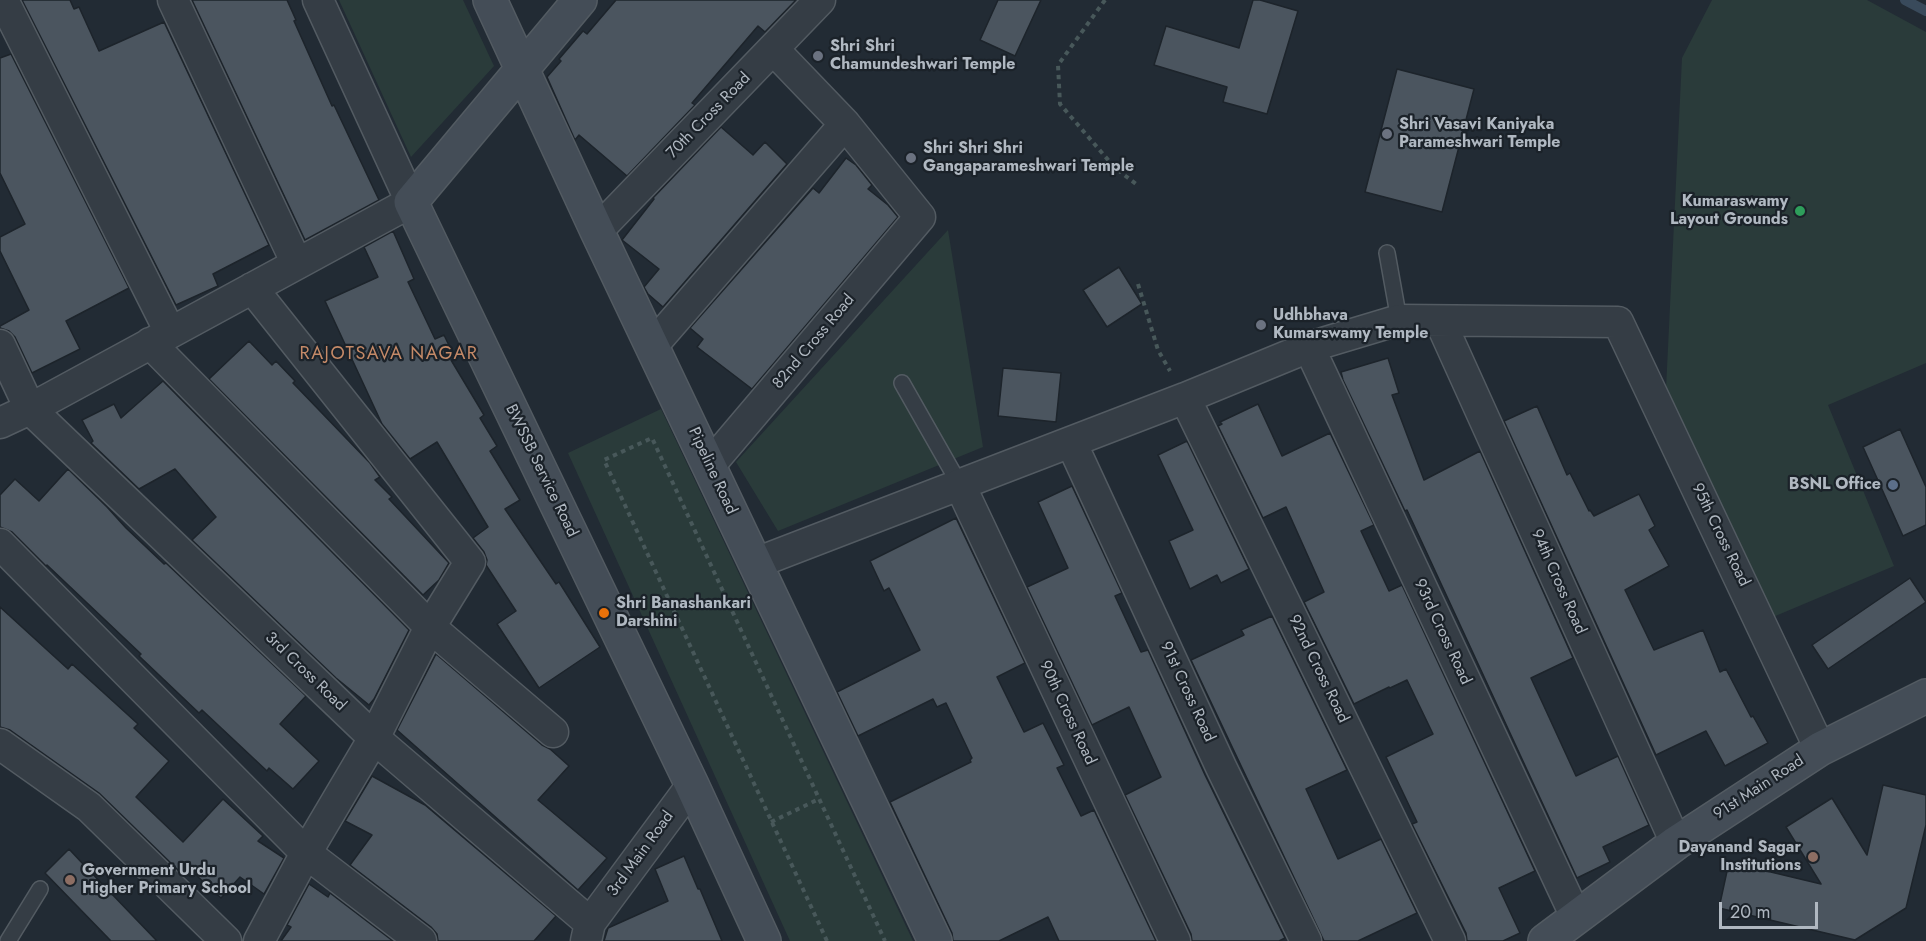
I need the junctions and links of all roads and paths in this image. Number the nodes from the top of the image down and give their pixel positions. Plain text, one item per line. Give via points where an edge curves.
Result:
1 (3, 0) edge
2 (173, 0) edge
3 (318, 0) edge
4 (490, 0) edge
5 (580, 0) edge
6 (820, 0) edge
7 (1105, 0) edge
8 (773, 49) junction
9 (522, 68) junction
10 (845, 124) junction
11 (1136, 184) dead end
12 (411, 202) junction
13 (597, 231) junction
14 (1387, 253) dead end
15 (297, 264) junction
16 (1138, 284) dead end
17 (252, 288) junction
18 (1400, 320) junction
19 (1440, 321) junction
20 (160, 338) junction
21 (0, 345) edge
22 (653, 345) junction
23 (1309, 347) junction
24 (902, 383) dead end
25 (1185, 398) junction
26 (30, 409) junction
27 (0, 423) edge
28 (1071, 442) junction
29 (710, 466) junction
30 (960, 485) junction
31 (0, 544) edge
32 (756, 563) junction
33 (430, 627) junction
34 (1926, 696) edge
35 (553, 732) dead end
36 (374, 738) junction
37 (0, 744) edge
38 (1820, 749) junction
39 (692, 785) junction
40 (819, 799) junction
41 (771, 822) dead end
42 (1676, 843) junction
43 (306, 853) junction
44 (40, 889) dead end
45 (1576, 917) junction
46 (588, 932) edge
47 (8, 941) edge
48 (226, 941) edge
49 (259, 941) edge
50 (421, 941) edge
51 (764, 941) edge
52 (827, 941) edge
53 (885, 941) edge
54 (935, 941) edge
55 (1175, 941) edge
56 (1306, 941) edge
57 (1450, 941) edge
58 (1545, 941) edge

1 - 20 street
2 - 15 street
3 - 12 street, BWSSB Service Road
4 - 9 street, Pipeline Road
5 - 9 street
6 - 8 street, 70th Cross Road
7 - 11 path via 1058,65 1060,104 1115,168
8 - 10 street
8 - 13 street, 70th Cross Road
9 - 12 street
9 - 13 street, Pipeline Road
10 - 22 street
10 - 29 street, 82nd Cross Road via 920,218
12 - 15 street
12 - 39 street, BWSSB Service Road
13 - 22 street, Pipeline Road
14 - 18 lane
15 - 17 street
16 - 25 path via 1158,350
17 - 20 street
17 - 33 street via 470,562
18 - 19 street
18 - 23 street
19 - 38 street, 95th Cross Road via 1618,321
19 - 42 street, 94th Cross Road
20 - 26 street
20 - 33 street
21 - 26 street
22 - 29 street, Pipeline Road
23 - 25 street
23 - 45 street, 93rd Cross Road
24 - 30 lane
25 - 28 street
25 - 57 street, 92nd Cross Road
26 - 27 street
26 - 36 street, 3rd Cross Road
28 - 30 street
28 - 56 street, 91st Cross Road
29 - 32 street, Pipeline Road
30 - 32 street
30 - 55 street, 90th Cross Road
31 - 43 street
32 - 54 street, Pipeline Road
33 - 35 street
33 - 36 street
34 - 38 street, 91st Main Road
36 - 43 street
36 - 46 street, 3rd Cross Road
37 - 48 street via 89,807
38 - 42 street, 91st Main Road
39 - 46 street, 3rd Main Road
39 - 51 street, BWSSB Service Road
40 - 41 path
40 - 52 path via 652,438 604,460
40 - 53 path
42 - 45 street, 91st Main Road
43 - 49 street
43 - 50 street
44 - 47 lane
45 - 58 street, 91st Main Road

